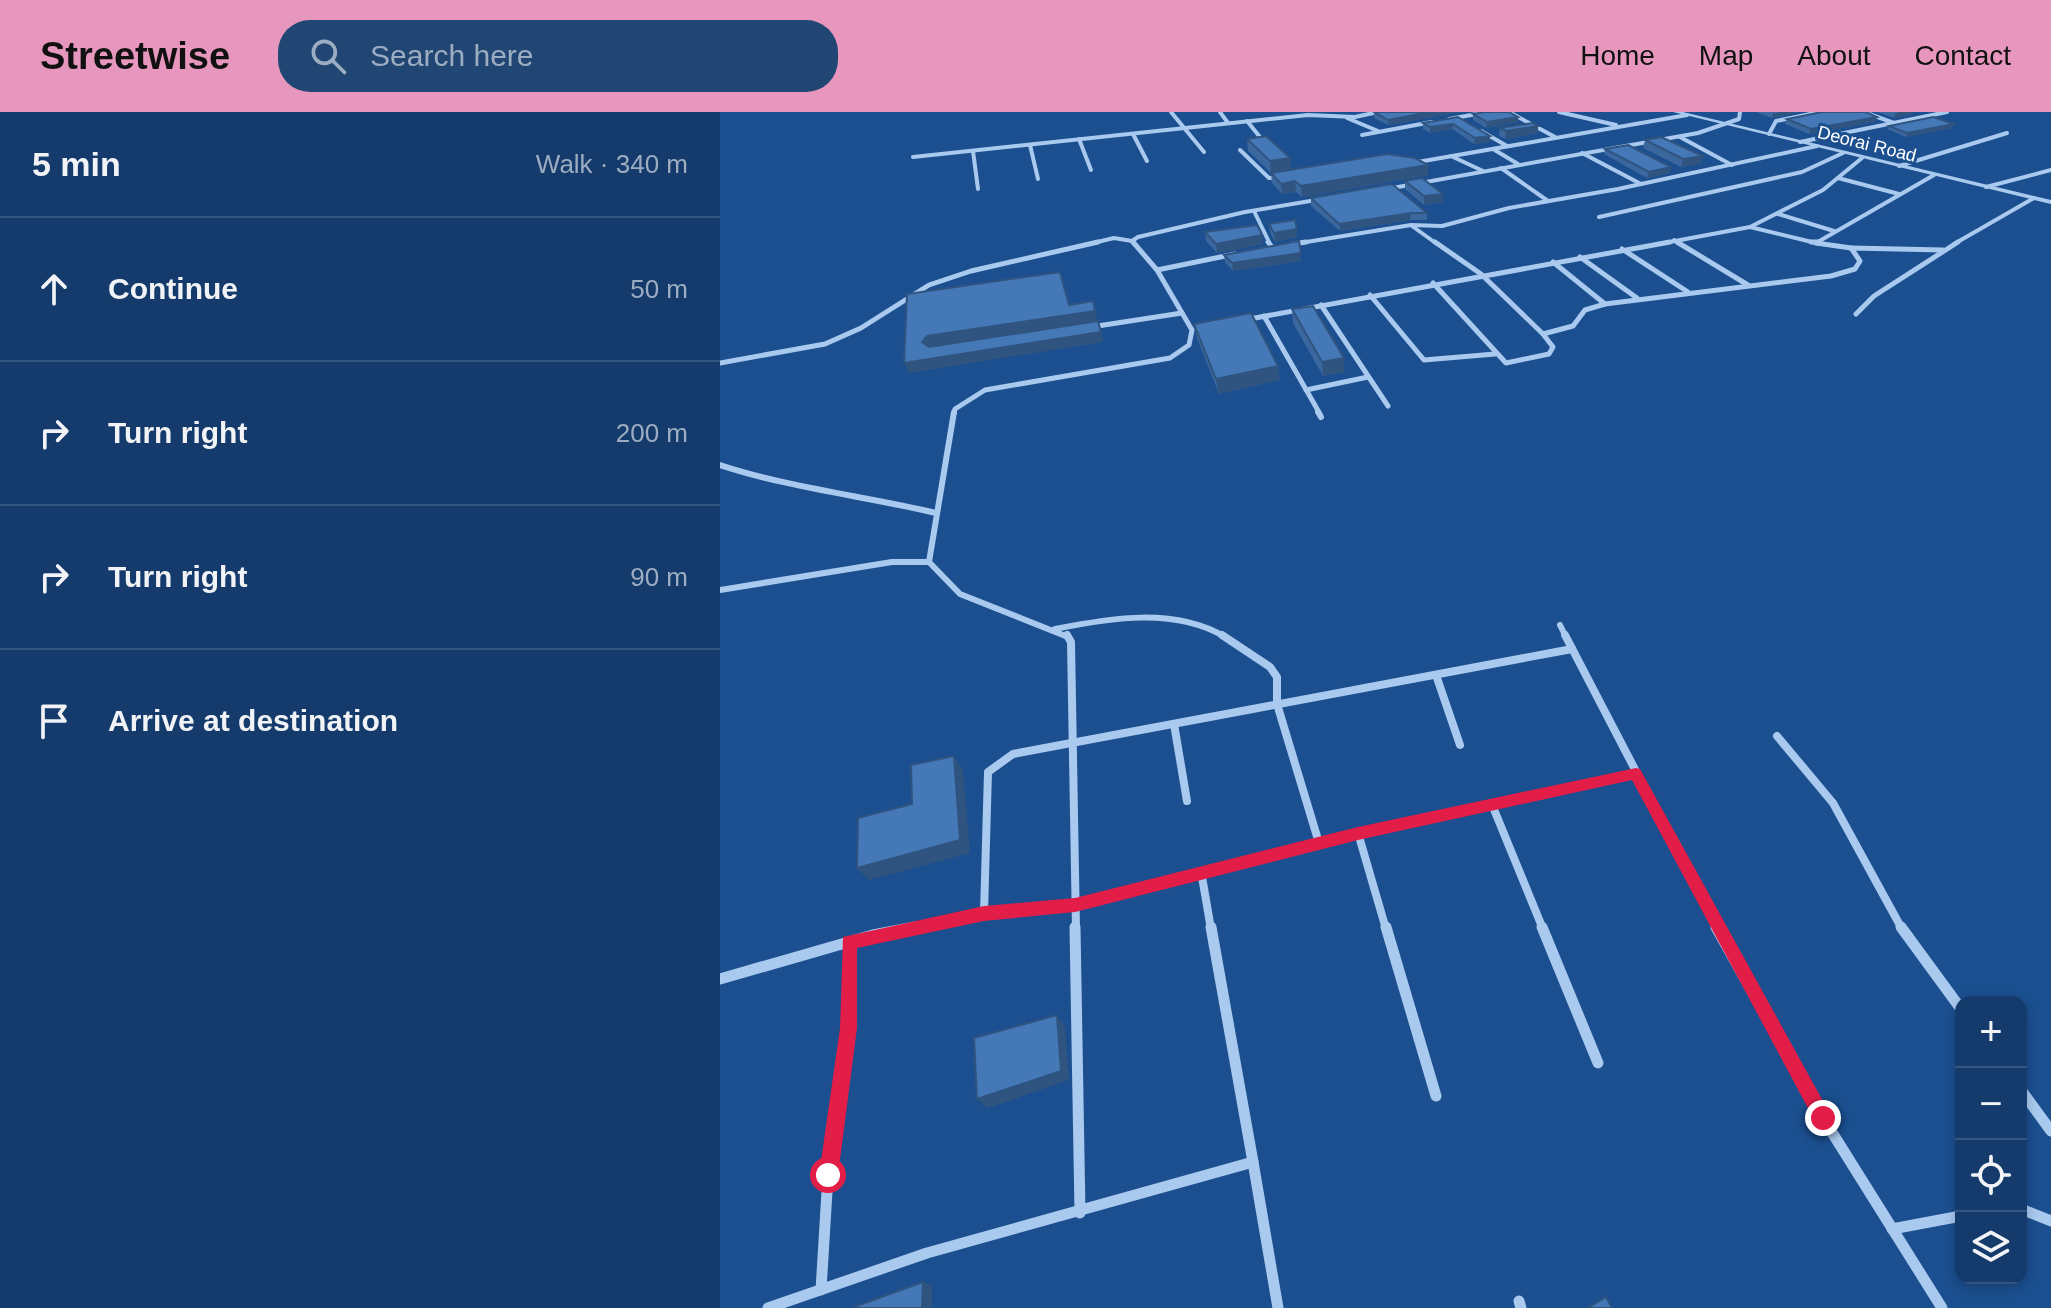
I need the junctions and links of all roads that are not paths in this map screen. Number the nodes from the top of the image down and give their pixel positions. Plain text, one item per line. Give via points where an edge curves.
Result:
1 (1171, 112) edge
2 (1220, 112) edge
3 (1278, 112) edge
4 (1335, 112) edge
5 (1378, 112) edge
6 (1488, 112) edge
7 (1509, 112) edge
8 (1559, 112) edge
9 (1676, 112) edge
10 (1740, 112) edge
11 (1820, 112) edge
12 (1864, 112) edge
13 (1913, 112) edge
14 (1947, 112) edge
15 (1687, 115) junction
16 (1345, 117) junction
17 (1458, 117) junction
18 (1927, 117) junction
19 (1283, 118) junction
20 (1247, 121) junction
21 (1228, 123) junction
22 (1467, 123) edge
23 (1895, 123) junction
24 (1533, 125) junction
25 (1730, 125) junction
26 (1621, 126) junction
27 (1185, 128) junction
28 (1476, 128) edge
29 (1517, 128) edge
30 (1502, 131) edge
31 (1379, 132) junction
32 (1486, 133) junction
33 (2007, 133) dead end
34 (1133, 134) junction
35 (1769, 134) junction
36 (1362, 135) dead end
37 (1679, 136) junction
38 (1556, 138) junction
39 (1079, 139) junction
40 (1264, 142) edge
41 (1800, 142) junction
42 (1030, 145) junction
43 (1627, 145) junction
44 (1508, 146) junction
45 (1817, 146) junction
46 (1493, 149) junction
47 (1240, 150) dead end
48 (973, 151) junction
49 (1639, 151) edge
50 (1204, 152) dead end
51 (1582, 153) junction
52 (1843, 153) junction
53 (1451, 156) junction
54 (913, 157) dead end
55 (1862, 158) junction
56 (1147, 161) dead end
57 (1401, 161) edge
58 (1519, 164) junction
59 (1732, 165) junction
60 (1899, 166) junction
61 (1501, 168) junction
62 (1674, 169) edge
63 (1091, 170) dead end
64 (2051, 170) edge
65 (1484, 171) junction
66 (1686, 175) junction
67 (1934, 175) junction
68 (1292, 176) edge
69 (1838, 178) junction
70 (1038, 179) dead end
71 (1642, 184) junction
72 (1395, 187) junction
73 (1986, 187) junction
74 (978, 189) dead end
75 (1379, 190) edge
76 (1899, 194) junction
77 (1407, 197) edge
78 (1332, 198) edge
79 (2034, 198) junction
80 (1548, 201) junction
81 (2051, 202) edge
82 (1254, 211) junction
83 (1778, 214) junction
84 (1430, 217) edge
85 (1599, 217) dead end
86 (1411, 225) junction
87 (1442, 226) junction
88 (1750, 227) junction
89 (1834, 231) junction
90 (1674, 239) junction
91 (1132, 241) junction
92 (1816, 243) junction
93 (1272, 247) junction
94 (1261, 248) edge
95 (1851, 248) junction
96 (1622, 249) junction
97 (1943, 250) junction
98 (1246, 251) edge
99 (1580, 257) junction
100 (1553, 262) junction
101 (1157, 270) junction
102 (1481, 274) junction
103 (1433, 283) junction
104 (1749, 285) junction
105 (1689, 292) junction
106 (1370, 295) junction
107 (1637, 298) junction
108 (1605, 304) junction
109 (1321, 305) junction
110 (1182, 313) junction
111 (1856, 314) dead end
112 (1264, 316) junction
113 (1235, 322) edge
114 (1088, 328) edge
115 (1206, 328) edge
116 (1192, 330) junction
117 (1543, 334) junction
118 (1495, 354) junction
119 (720, 363) edge
120 (1368, 377) junction
121 (1306, 390) junction
122 (1388, 406) dead end
123 (1321, 417) dead end
124 (720, 465) edge
125 (936, 513) junction
126 (929, 562) junction
127 (720, 590) edge
128 (1560, 625) dead end
129 (1054, 629) junction
130 (1572, 649) junction
131 (1436, 675) junction
132 (1277, 704) junction
133 (1174, 724) junction
134 (1777, 736) dead end
135 (1074, 741) junction
136 (1460, 745) dead end
137 (1636, 773) junction
138 (1187, 801) dead end
139 (1493, 807) junction
140 (1358, 833) junction
141 (1319, 843) junction
142 (1201, 871) junction
143 (1075, 905) junction
144 (984, 913) junction
145 (849, 942) junction
146 (720, 979) edge
147 (1955, 1001) edge
148 (1598, 1063) dead end
149 (1436, 1096) dead end
150 (2027, 1098) edge
151 (2051, 1131) edge
152 (1253, 1162) junction
153 (2027, 1211) edge
154 (1080, 1213) junction
155 (1955, 1217) edge
156 (2051, 1221) edge
157 (1892, 1229) junction
158 (821, 1290) junction
159 (768, 1308) edge
160 (1278, 1308) edge
161 (1942, 1308) edge

1 - 27 street
2 - 21 street
3 - 19 street
4 - 16 street
5 - 16 street
6 - 17 street
7 - 24 street
8 - 26 street
9 - 15 street, Deorai Road
10 - 25 street
11 - 35 street via 1776,121
12 - 23 street
13 - 18 street
14 - 18 street
15 - 25 street, Deorai Road
15 - 26 street
16 - 19 street
16 - 31 street
17 - 22 street
17 - 31 street
18 - 23 street
19 - 20 street
20 - 21 street
20 - 40 street
21 - 27 street
23 - 41 street
24 - 29 street
24 - 38 street
25 - 35 street, Deorai Road
25 - 37 street
26 - 38 street
27 - 34 street
27 - 50 street
28 - 32 street
30 - 32 street
31 - 36 street
32 - 44 street
33 - 60 street
34 - 39 street
34 - 56 street
35 - 41 street, Deorai Road
37 - 43 street
37 - 59 street
38 - 44 street
39 - 42 street
39 - 63 street
41 - 45 street, Deorai Road
42 - 48 street
42 - 70 street
43 - 49 street
43 - 51 street
44 - 46 street
45 - 52 street, Deorai Road
45 - 59 street
46 - 53 street
46 - 58 street
47 - 68 street via 1269,178
48 - 54 street
48 - 74 street
51 - 58 street
51 - 71 street
52 - 55 street, Deorai Road
52 - 85 street via 1802,172
53 - 57 street
53 - 65 street
55 - 60 street, Deorai Road
55 - 69 street
58 - 61 street
59 - 66 street
60 - 67 street, Deorai Road
61 - 65 street
61 - 80 street
62 - 66 street
64 - 73 street
65 - 72 street
66 - 71 street
67 - 73 street, Deorai Road
67 - 76 street
69 - 76 street
69 - 83 street
71 - 80 street
72 - 75 street
72 - 77 street
73 - 79 street, Deorai Road
76 - 89 street
78 - 82 street
79 - 81 street, Deorai Road
79 - 97 street
80 - 87 street
82 - 91 street
82 - 93 street
83 - 88 street
83 - 89 street
84 - 87 street
86 - 87 street
86 - 93 street
86 - 102 street
88 - 90 street
88 - 92 street
89 - 92 street
90 - 96 street
90 - 104 street
91 - 101 street
91 - 119 street via 1114,238 961,274 929,285 845,337
92 - 95 street
93 - 94 street
95 - 97 street
95 - 104 street via 1860,261 1855,269
96 - 99 street
96 - 105 street
97 - 111 street
98 - 101 street
99 - 100 street
99 - 107 street
100 - 102 street
100 - 108 street
101 - 110 street
102 - 103 street
102 - 117 street
103 - 106 street
103 - 118 street
104 - 105 street
105 - 107 street
106 - 109 street
106 - 118 street via 1424,360
107 - 108 street
108 - 117 street via 1583,309 1573,326 1562,332
109 - 112 street
109 - 120 street
110 - 114 street
110 - 116 street
112 - 113 street
112 - 121 street
115 - 116 street
116 - 125 street via 1189,345 1160,362 985,390 967,400 955,409
117 - 118 street via 1553,347 1549,354 1506,363
120 - 121 street
120 - 122 street
121 - 123 street
124 - 125 street via 777,484
125 - 126 street
126 - 127 street via 892,562
126 - 129 street via 960,594
128 - 130 street
129 - 132 street via 1084,623 1190,621 1274,668 1281,685
129 - 135 street via 1071,642
130 - 131 street
130 - 137 street
131 - 132 street
131 - 136 street
132 - 133 street
132 - 141 street
133 - 135 street
133 - 138 street
134 - 147 street via 1833,803 1901,927
135 - 143 street
135 - 144 street via 1013,754 988,772
137 - 139 street
137 - 157 street via 1823,1118
139 - 140 street
139 - 148 street
140 - 141 street
140 - 149 street
141 - 142 street
142 - 143 street
142 - 152 street
143 - 144 street
143 - 154 street
144 - 145 street
145 - 146 street
145 - 158 street via 848,1028 828,1175
150 - 151 street
152 - 154 street
152 - 160 street
153 - 156 street
154 - 158 street via 927,1253
155 - 157 street
157 - 161 street
158 - 159 street

